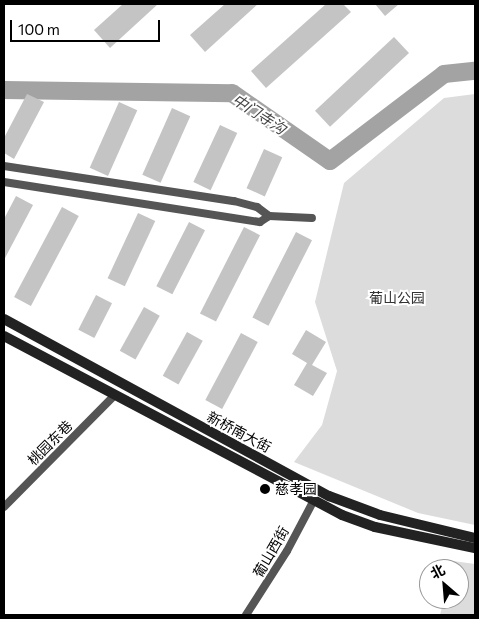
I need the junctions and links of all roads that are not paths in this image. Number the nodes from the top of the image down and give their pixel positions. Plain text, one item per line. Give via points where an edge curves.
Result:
1 (4, 166) edge
2 (4, 182) edge
3 (269, 216) junction
4 (312, 218) dead end
5 (4, 318) edge
6 (4, 336) edge
7 (114, 396) junction
8 (314, 500) junction
9 (4, 507) edge
10 (475, 538) edge
11 (475, 548) edge
12 (246, 615) edge

1 - 3 street via 234,201 257,207
2 - 3 street via 260,222
3 - 4 street
5 - 10 main road, 新桥南大街 via 329,496 380,515
6 - 7 main road, 新桥南大街
7 - 8 main road, 新桥南大街
7 - 9 street, 桃园东巷
8 - 11 main road, 新桥南大街 via 375,528
8 - 12 street, 葡山西街 via 287,551

